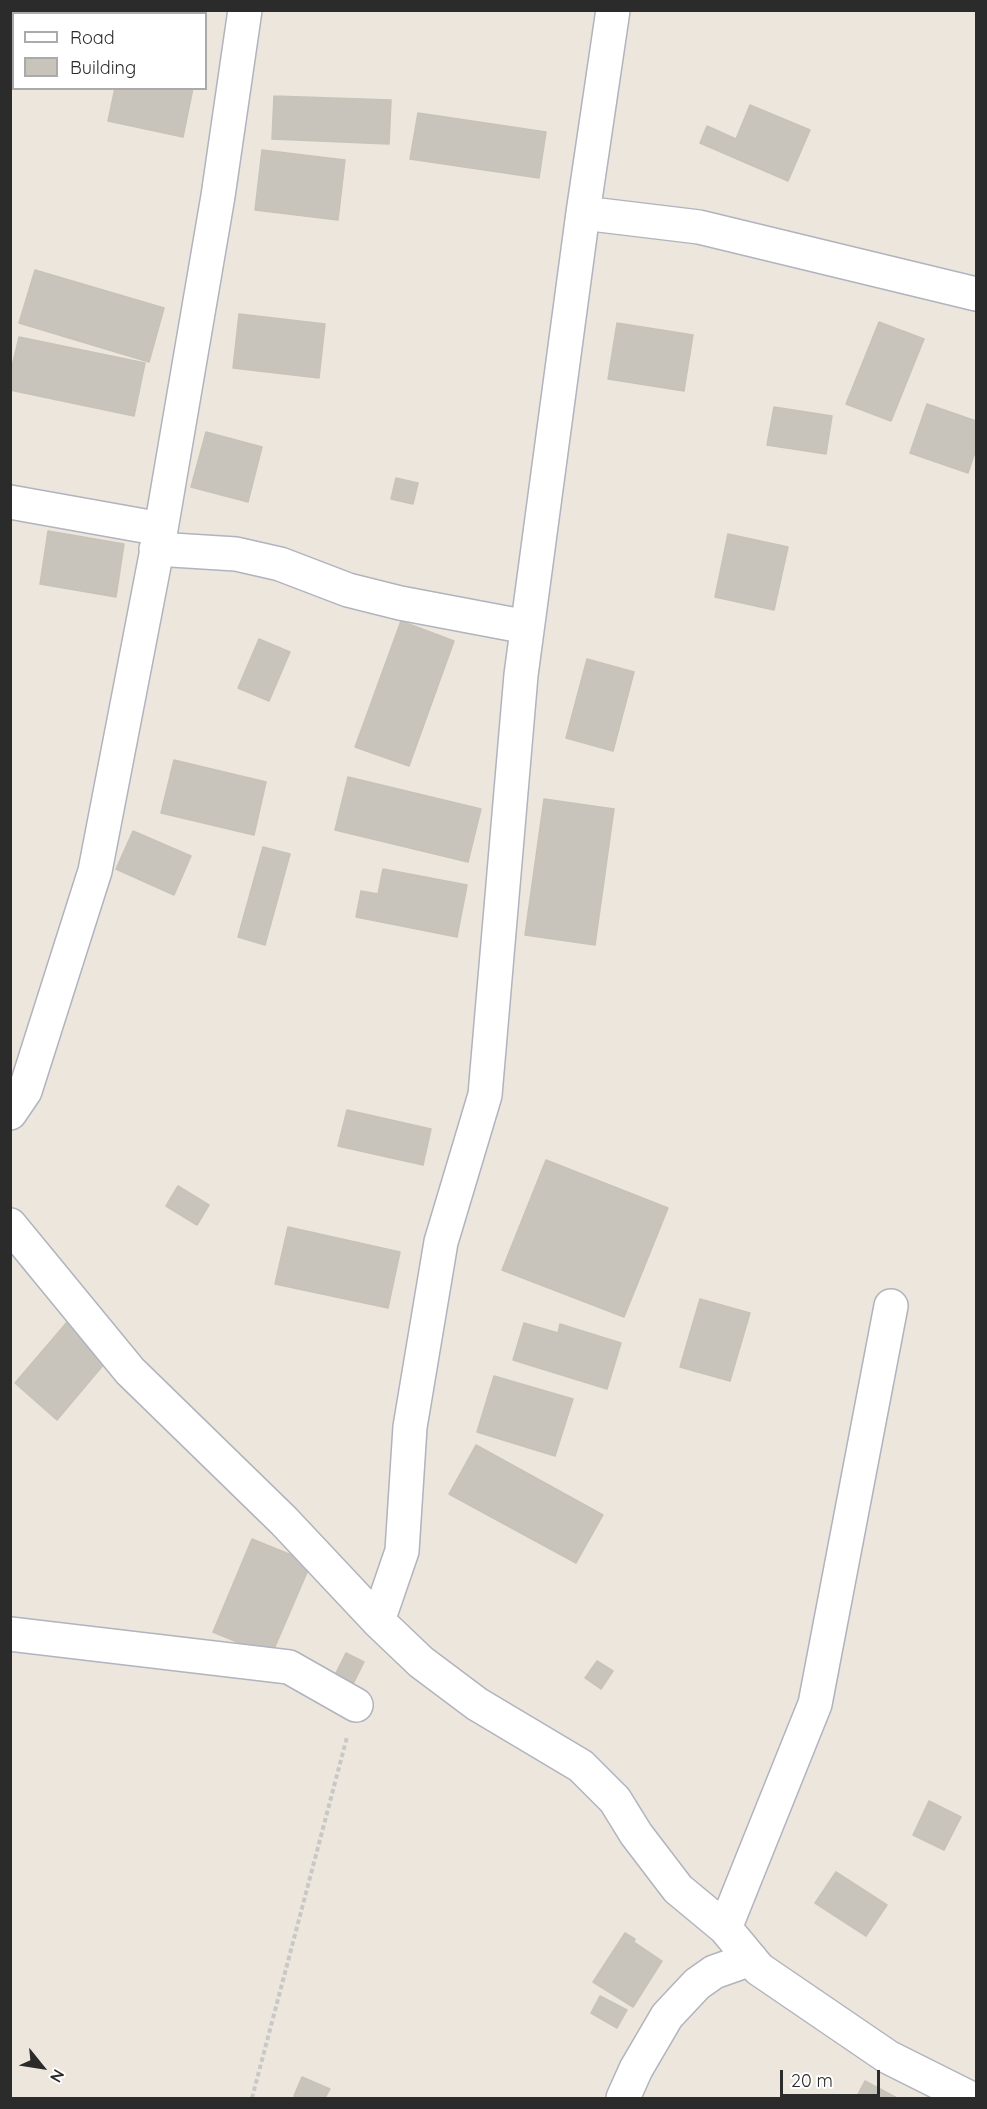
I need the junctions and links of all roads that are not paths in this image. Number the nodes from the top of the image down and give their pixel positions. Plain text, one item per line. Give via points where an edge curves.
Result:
1 (245, 10) edge
2 (613, 10) edge
3 (583, 213) junction
4 (976, 294) edge
5 (10, 502) edge
6 (159, 539) junction
7 (527, 627) junction
8 (10, 1113) edge
9 (10, 1225) edge
10 (891, 1306) dead end
11 (378, 1621) junction
12 (10, 1634) edge
13 (356, 1705) road end
14 (725, 1928) junction
15 (751, 1959) junction
16 (623, 2098) edge
17 (970, 2098) edge

1 - 6 street via 218,196
2 - 3 street
3 - 4 street via 699,227
3 - 7 street
5 - 6 street
6 - 7 street via 280,564 348,590 400,603
6 - 8 street via 95,871 25,1091
7 - 11 street via 485,1095 441,1242 410,1427 402,1551
9 - 11 street via 130,1371 285,1521
10 - 14 street via 815,1704
11 - 14 street via 421,1662 477,1704 581,1766 615,1800 678,1889
12 - 13 street via 289,1667
14 - 15 street
15 - 16 street via 714,1972 667,2016
15 - 17 street via 759,1969 888,2057

